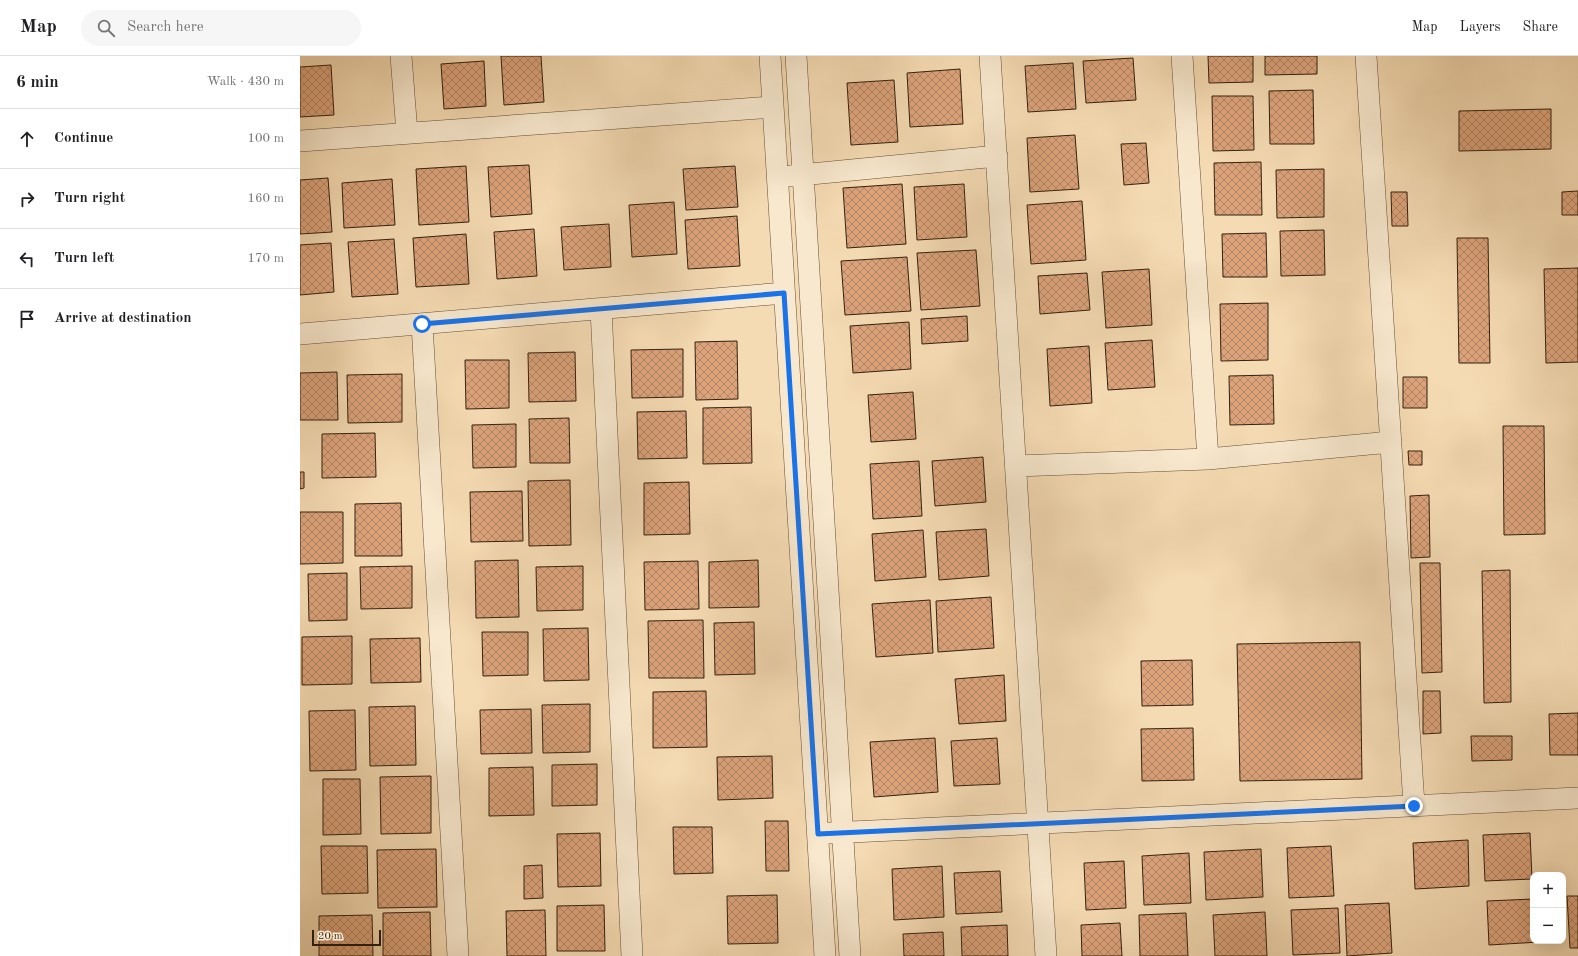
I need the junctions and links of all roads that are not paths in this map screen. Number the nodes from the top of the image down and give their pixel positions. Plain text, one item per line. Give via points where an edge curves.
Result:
1 (401, 56) edge
2 (770, 56) edge
3 (796, 56) edge
4 (990, 56) edge
5 (1182, 56) edge
6 (1366, 56) edge
7 (773, 107) junction
8 (407, 133) junction
9 (300, 141) edge
10 (997, 156) junction
11 (803, 175) junction
12 (777, 178) junction
13 (784, 293) junction
14 (601, 309) junction
15 (422, 324) junction
16 (300, 334) edge
17 (1390, 442) junction
18 (1208, 459) junction
19 (1016, 466) junction
20 (1578, 798) edge
21 (1414, 806) junction
22 (1037, 823) junction
23 (843, 832) junction
24 (818, 834) junction
25 (458, 956) edge
26 (632, 956) edge
27 (825, 956) edge
28 (850, 956) edge
29 (1046, 956) edge

1 - 8 street
2 - 7 street
3 - 11 street
4 - 10 street
5 - 18 street
6 - 17 street
7 - 8 street
7 - 12 street
8 - 9 street
10 - 11 street
10 - 19 street
11 - 12 street
11 - 23 street
12 - 13 street
13 - 14 street
13 - 24 street
14 - 15 street
14 - 26 street
15 - 16 street
15 - 25 street
17 - 18 street
17 - 21 street
18 - 19 street
19 - 22 street
20 - 21 street
21 - 22 street
22 - 23 street
22 - 29 street
23 - 24 street
23 - 28 street
24 - 27 street

